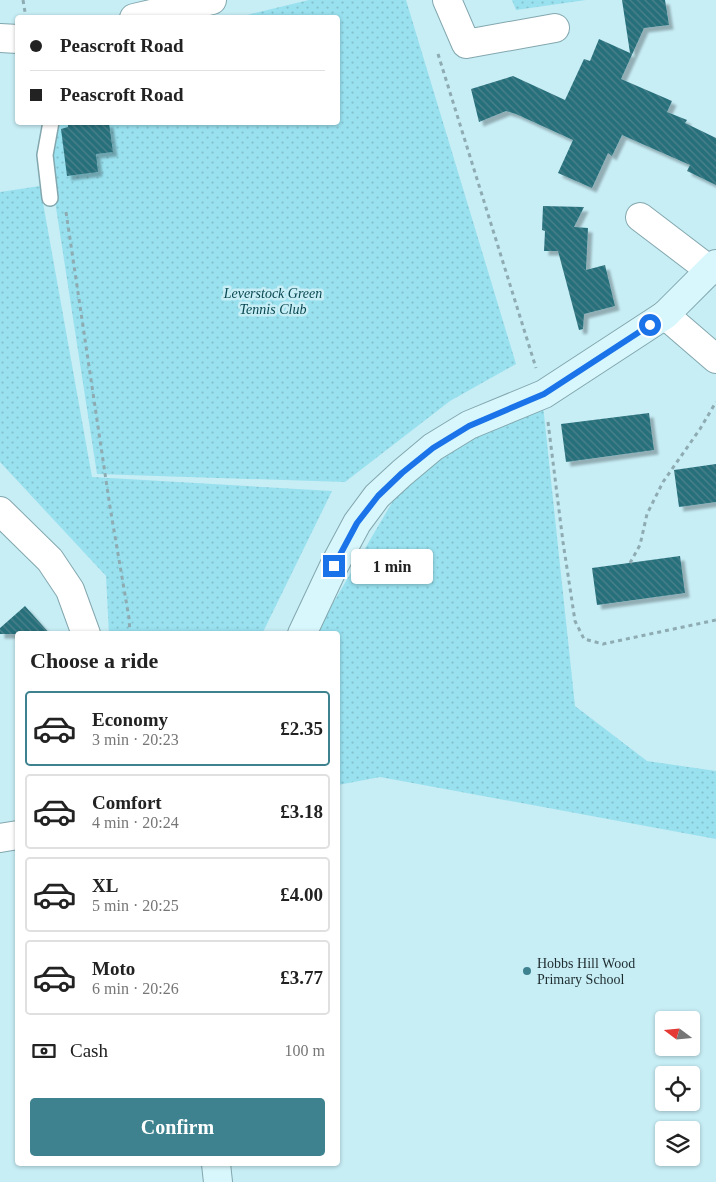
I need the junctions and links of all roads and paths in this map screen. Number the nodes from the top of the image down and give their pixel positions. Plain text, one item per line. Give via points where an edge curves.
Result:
1 (23, 0) edge
2 (212, 0) edge
3 (447, 0) edge
4 (26, 15) edge
5 (147, 15) edge
6 (555, 28) dead end
7 (0, 38) edge
8 (15, 39) edge
9 (437, 52) dead end
10 (50, 125) edge
11 (50, 198) dead end
12 (66, 211) dead end
13 (640, 217) dead end
14 (713, 268) edge
15 (665, 315) junction
16 (716, 359) edge
17 (544, 394) junction
18 (716, 402) edge
19 (0, 511) edge
20 (630, 563) dead end
21 (716, 620) edge
22 (85, 631) edge
23 (130, 631) edge
24 (303, 631) edge
25 (15, 836) edge
26 (0, 838) edge
27 (216, 1166) edge
28 (218, 1182) edge

1 - 4 path
2 - 5 street
3 - 6 street via 466,44
7 - 8 street
9 - 17 path
10 - 11 lane via 45,155
12 - 23 path
13 - 14 street
14 - 15 street
15 - 16 street
15 - 17 street
17 - 21 path via 575,621 584,639 603,644
17 - 24 street via 469,426 433,448 390,484 357,523
18 - 20 path via 663,482 647,514 640,545
19 - 22 street via 50,560 70,590
25 - 26 street
27 - 28 street

